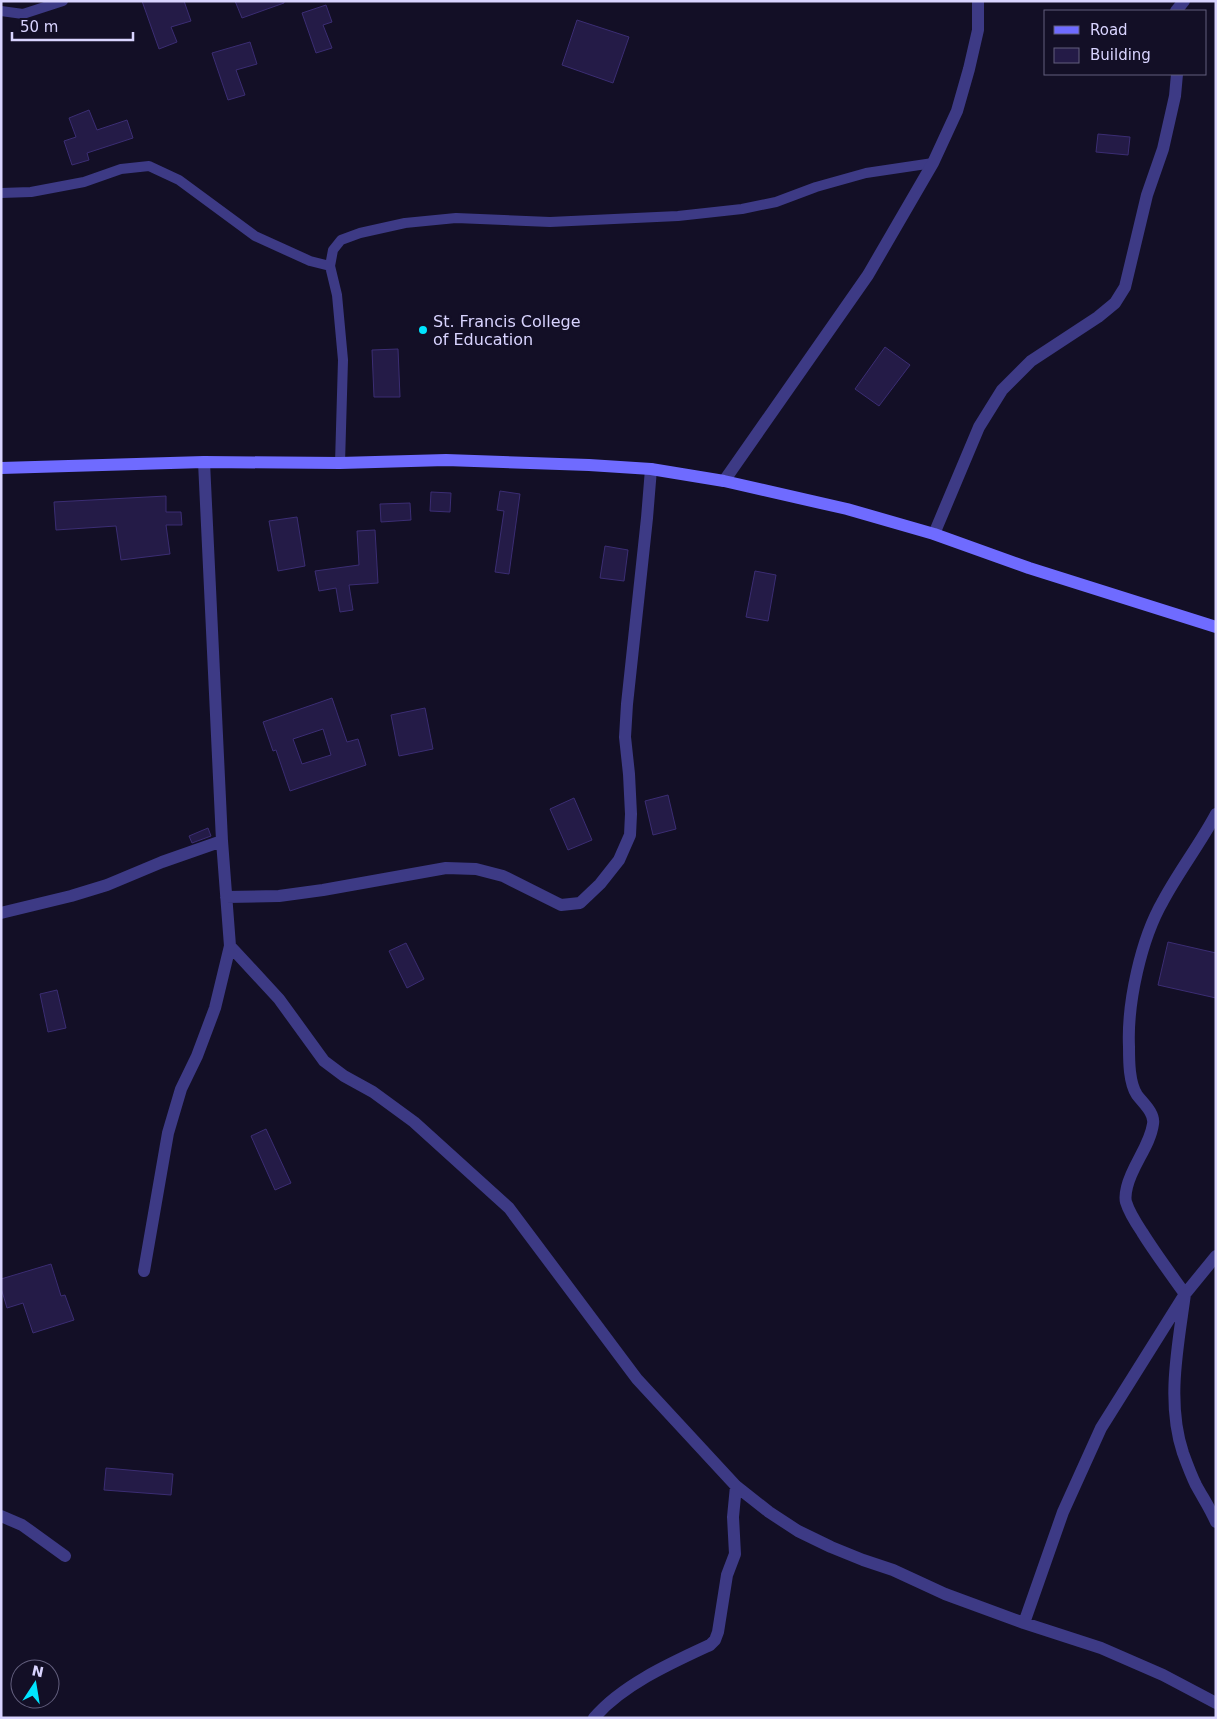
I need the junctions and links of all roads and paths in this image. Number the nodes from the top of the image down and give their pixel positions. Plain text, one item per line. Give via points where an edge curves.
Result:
1 (63, 1) edge
2 (978, 1) edge
3 (1, 11) edge
4 (1176, 75) edge
5 (933, 163) junction
6 (1, 193) edge
7 (330, 266) junction
8 (204, 462) junction
9 (340, 463) junction
10 (1, 468) edge
11 (651, 469) junction
12 (724, 481) junction
13 (934, 534) junction
14 (1216, 627) edge
15 (1216, 814) edge
16 (222, 841) junction
17 (226, 897) junction
18 (1, 913) edge
19 (230, 946) junction
20 (1216, 1256) edge
21 (144, 1271) dead end
22 (1185, 1294) junction
23 (736, 1486) junction
24 (1, 1516) edge
25 (1216, 1522) edge
26 (65, 1556) dead end
27 (1024, 1623) junction
28 (1216, 1703) edge
29 (594, 1718) edge

1 - 3 lane via 23,14
2 - 5 street via 978,30 969,69 957,111
4 - 13 street via 1175,96 1163,149 1125,287 1115,304 1031,361 1002,390 979,428
5 - 7 lane via 866,173 776,202 742,209 678,216 550,222 456,218 405,223 341,240 333,250
5 - 12 street via 868,276
6 - 7 lane via 31,192 84,182 121,169 149,166 179,180 255,236 310,261
7 - 9 lane via 337,294 344,360
8 - 9 main road
8 - 10 main road
8 - 16 street
9 - 11 main road via 446,460
11 - 12 main road
11 - 17 street via 625,737 630,782 630,835 619,860 600,884 580,903 561,905 504,876 476,869 446,868 278,896
12 - 13 main road via 847,508
13 - 14 main road via 1029,568
15 - 22 street via 1155,916 1132,996 1131,1075 1136,1092 1153,1123 1129,1180 1126,1201 1152,1248
16 - 17 street
16 - 18 street via 107,885
17 - 19 street
19 - 21 street via 215,1008 181,1089 168,1133
19 - 23 street via 279,999 324,1061 414,1122 509,1208 637,1379
20 - 22 street
22 - 25 street via 1176,1363 1175,1416 1182,1452
22 - 27 street via 1101,1428 1063,1512
23 - 27 street via 798,1531 831,1547
23 - 29 street via 733,1517 735,1554 727,1575 715,1640 710,1646 637,1682
24 - 26 street via 22,1525
27 - 28 street via 1101,1648

